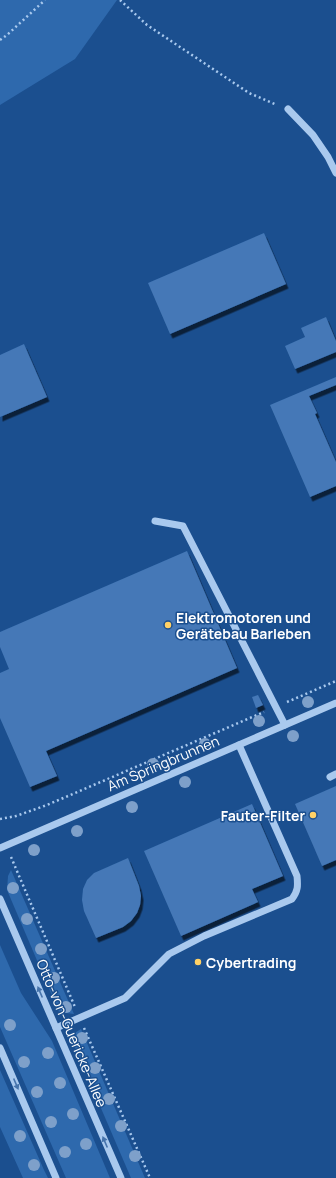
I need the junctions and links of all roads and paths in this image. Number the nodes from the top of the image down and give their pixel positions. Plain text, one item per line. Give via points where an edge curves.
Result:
1 (45, 0) edge
2 (120, 0) edge
3 (0, 40) edge
4 (288, 109) joint
5 (336, 173) edge
6 (156, 521) dead end
7 (336, 681) edge
8 (336, 702) edge
9 (276, 707) junction
10 (285, 724) junction
11 (239, 745) junction
12 (0, 819) edge
13 (0, 848) edge
14 (0, 899) edge
15 (56, 1028) junction
16 (0, 1048) edge
17 (56, 1178) edge
18 (121, 1178) edge

1 - 3 path
2 - 4 path via 148,24 249,93
4 - 5 street via 313,135
6 - 9 street via 183,526
7 - 9 path
8 - 10 street, Am Springbrunnen
9 - 10 street
9 - 12 path via 47,805
10 - 11 street, Am Springbrunnen
11 - 13 street, Am Springbrunnen
11 - 15 street via 297,876 297,892 292,899 204,936 169,954 125,998
15 -> 14 street, Otto-von-Guericke-Allee
18 -> 15 street, Otto-von-Guericke-Allee
16 -> 17 street

